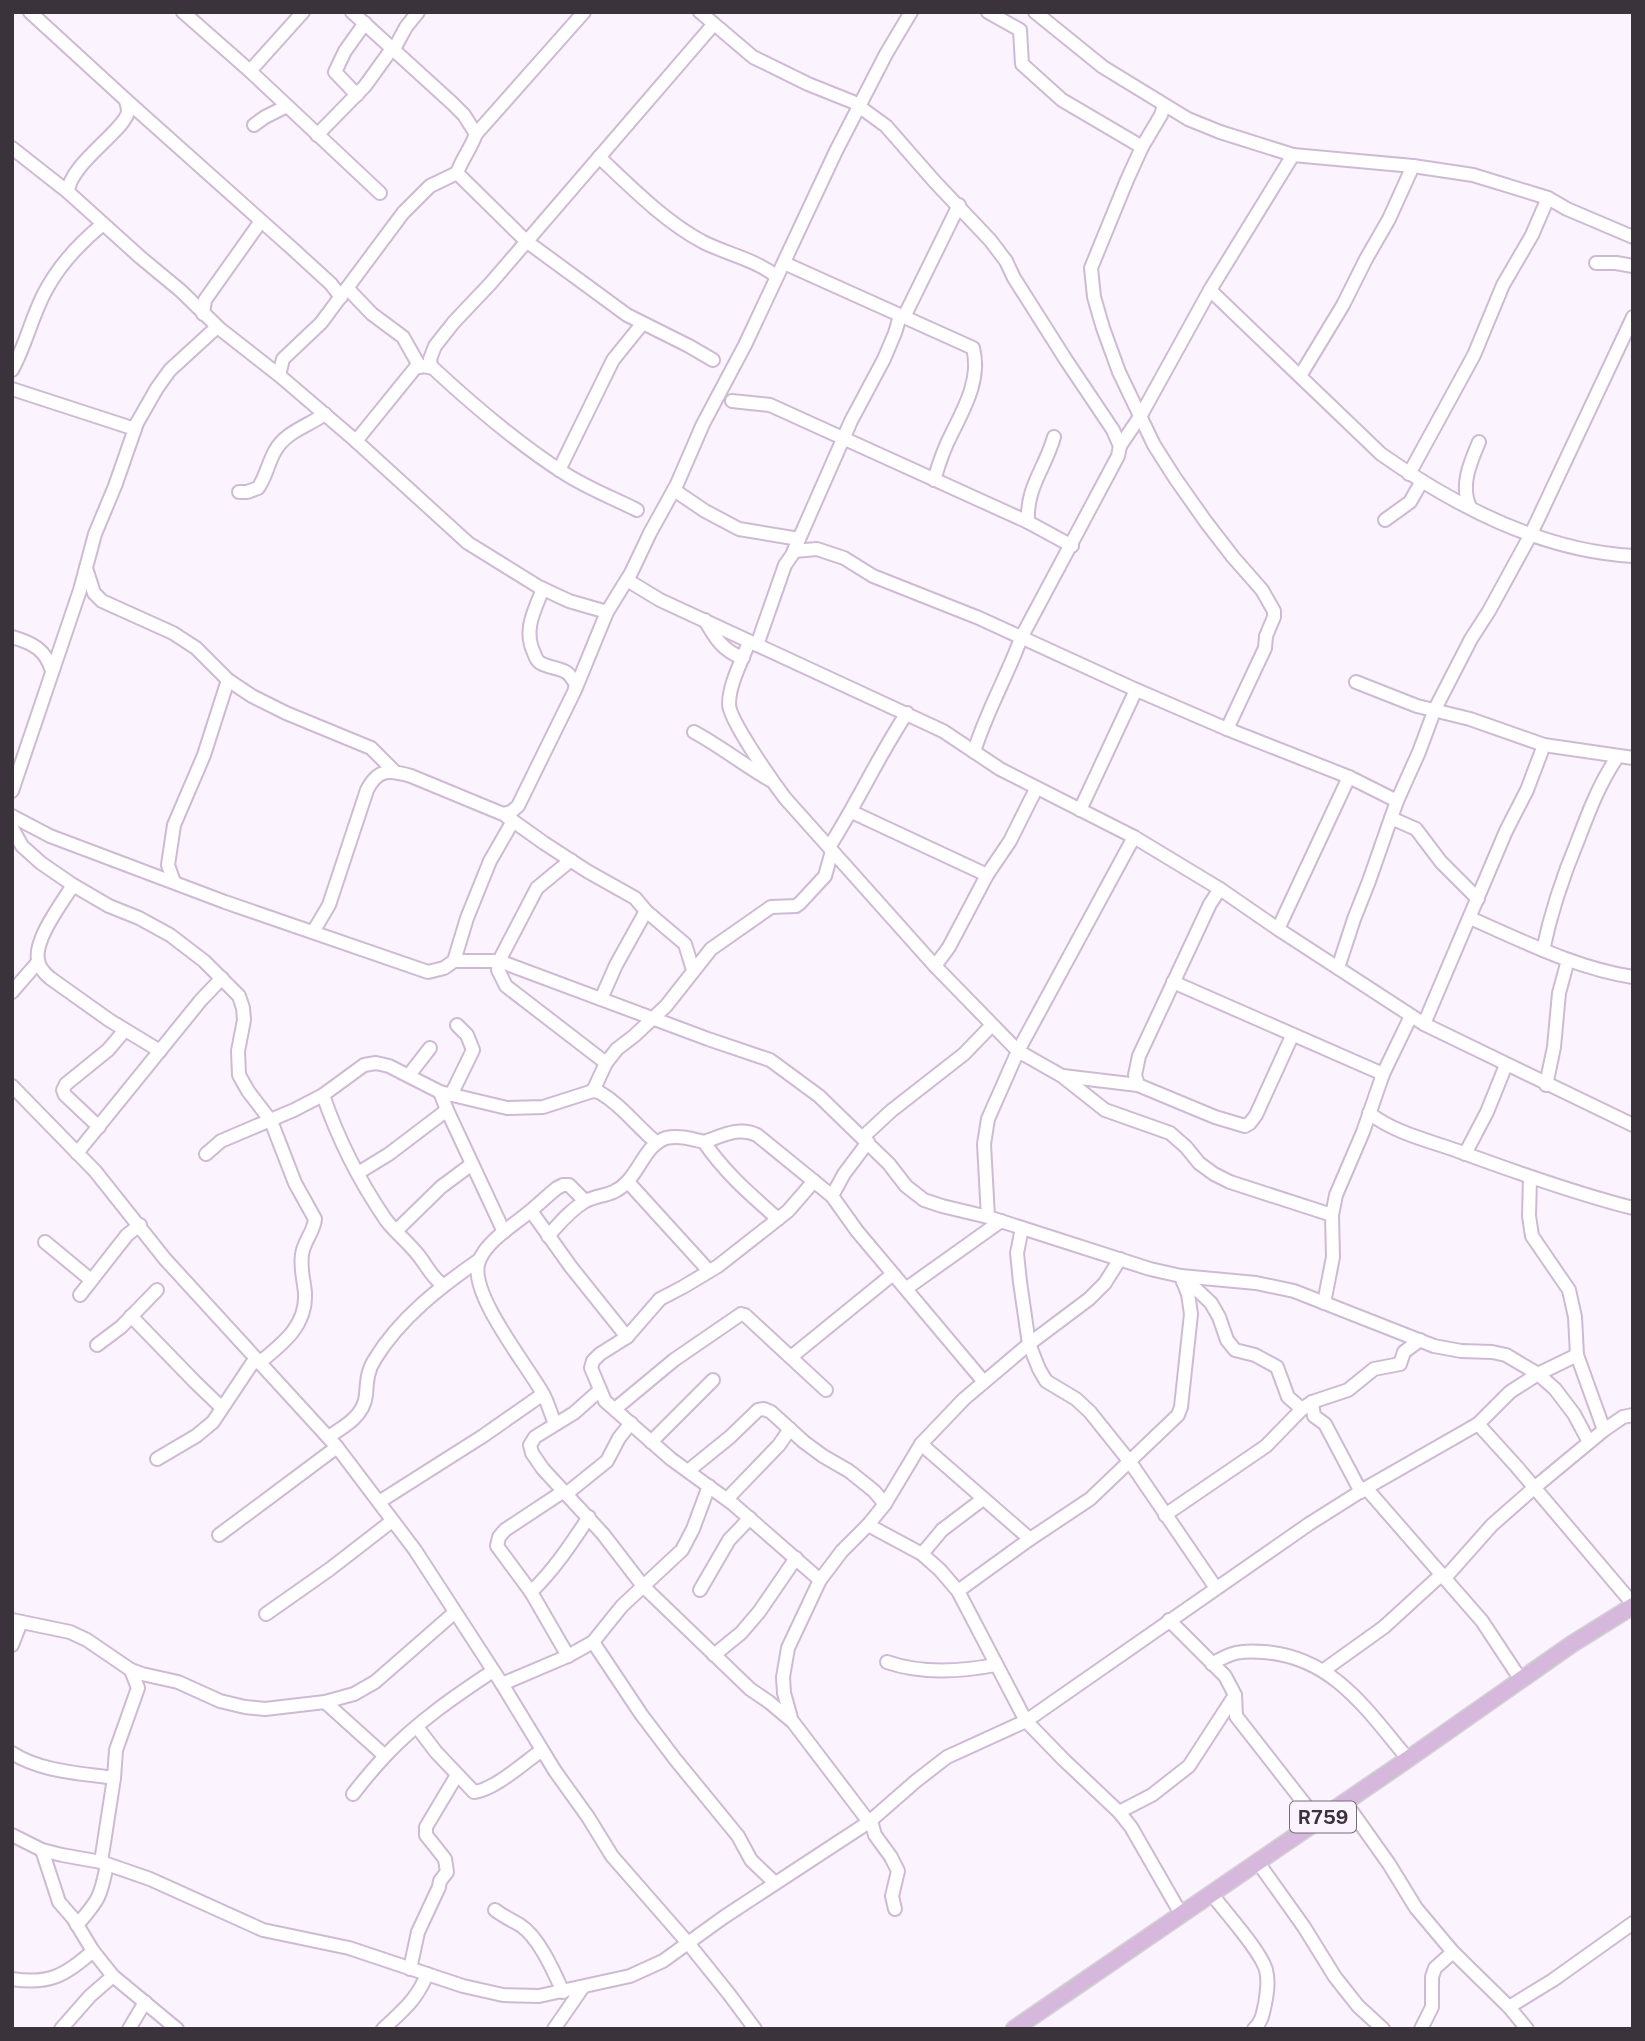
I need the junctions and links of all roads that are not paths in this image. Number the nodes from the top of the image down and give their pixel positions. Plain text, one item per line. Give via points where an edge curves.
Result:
1 (30, 12) edge
2 (183, 12) edge
3 (303, 12) edge
4 (352, 12) edge
5 (418, 12) edge
6 (584, 12) edge
7 (700, 12) edge
8 (911, 12) edge
9 (988, 12) edge
10 (1035, 12) edge
11 (365, 23) junction
12 (713, 24) junction
13 (392, 50) junction
14 (250, 72) junction
15 (357, 95) junction
16 (125, 100) junction
17 (1164, 105) junction
18 (287, 106) junction
19 (859, 106) junction
20 (254, 125) dead end
21 (476, 134) junction
22 (317, 135) junction
23 (1142, 147) junction
24 (12, 148) edge
25 (1293, 155) junction
26 (599, 157) junction
27 (1413, 166) junction
28 (457, 173) junction
29 (68, 192) junction
30 (380, 193) dead end
31 (1548, 198) junction
32 (959, 205) junction
33 (261, 220) junction
34 (103, 224) junction
35 (1633, 237) edge
36 (526, 241) junction
37 (784, 263) junction
38 (1596, 263) dead end
39 (1633, 266) edge
40 (776, 276) junction
41 (1210, 290) junction
42 (344, 293) junction
43 (204, 314) junction
44 (902, 316) junction
45 (1633, 317) edge
46 (642, 324) junction
47 (217, 327) junction
48 (713, 360) dead end
49 (426, 367) junction
50 (12, 370) edge
51 (279, 375) junction
52 (1300, 376) junction
53 (12, 389) edge
54 (732, 401) dead end
55 (325, 414) junction
56 (1141, 415) junction
57 (135, 429) junction
58 (1054, 437) dead end
59 (843, 439) junction
60 (356, 441) junction
61 (1479, 442) dead end
62 (1120, 446) junction
63 (559, 470) junction
64 (1409, 474) junction
65 (934, 480) junction
66 (1422, 481) junction
67 (674, 490) junction
68 (239, 492) dead end
69 (1470, 507) junction
70 (637, 510) dead end
71 (1385, 520) dead end
72 (1028, 522) junction
73 (1530, 536) junction
74 (798, 541) junction
75 (1072, 546) junction
76 (817, 549) junction
77 (1633, 556) edge
78 (86, 567) junction
79 (627, 580) junction
80 (543, 589) junction
81 (607, 612) junction
82 (705, 620) junction
83 (12, 638) edge
84 (1021, 638) junction
85 (753, 643) junction
86 (743, 658) junction
87 (52, 671) junction
88 (228, 680) junction
89 (1356, 682) dead end
90 (575, 690) junction
91 (1136, 690) junction
92 (1435, 709) junction
93 (906, 713) junction
94 (1227, 729) junction
95 (694, 733) dead end
96 (1544, 745) junction
97 (974, 752) junction
98 (1618, 756) junction
99 (1633, 758) edge
100 (395, 772) junction
101 (1349, 778) junction
102 (773, 781) junction
103 (1036, 789) junction
104 (12, 791) edge
105 (1396, 801) junction
106 (1080, 810) junction
107 (852, 812) junction
108 (12, 816) edge
109 (508, 817) junction
110 (1391, 818) junction
111 (12, 828) edge
112 (1134, 837) junction
113 (831, 849) junction
114 (571, 860) junction
115 (986, 875) junction
116 (174, 881) junction
117 (73, 885) junction
118 (1220, 889) junction
119 (1478, 899) junction
120 (646, 911) junction
121 (1470, 918) junction
122 (1278, 929) junction
123 (313, 932) junction
124 (1543, 950) junction
125 (1568, 960) junction
126 (454, 961) junction
127 (499, 961) junction
128 (38, 962) junction
129 (935, 967) junction
130 (1339, 968) junction
131 (693, 970) junction
132 (1633, 977) edge
133 (222, 978) junction
134 (1173, 982) junction
135 (12, 992) edge
136 (601, 999) junction
137 (1411, 1016) junction
138 (653, 1018) junction
139 (1424, 1024) junction
140 (457, 1025) dead end
141 (992, 1025) junction
142 (125, 1030) junction
143 (1292, 1036) junction
144 (430, 1048) dead end
145 (160, 1051) junction
146 (1018, 1051) junction
147 (606, 1063) junction
148 (1506, 1065) junction
149 (1383, 1074) junction
150 (409, 1075) junction
151 (1062, 1076) junction
152 (1138, 1085) junction
153 (1546, 1085) junction
154 (12, 1086) edge
155 (593, 1091) junction
156 (446, 1093) junction
157 (323, 1095) junction
158 (447, 1110) junction
159 (1370, 1113) junction
160 (271, 1121) junction
161 (1384, 1124) junction
162 (1633, 1125) edge
163 (99, 1127) junction
164 (1363, 1132) junction
165 (866, 1140) junction
166 (704, 1142) junction
167 (657, 1143) junction
168 (77, 1153) junction
169 (205, 1154) dead end
170 (1465, 1154) junction
171 (472, 1164) junction
172 (358, 1173) junction
173 (1530, 1177) junction
174 (814, 1181) junction
175 (628, 1182) junction
176 (832, 1196) junction
177 (585, 1201) junction
178 (1633, 1208) edge
179 (531, 1211) junction
180 (1332, 1215) junction
181 (778, 1219) junction
182 (995, 1219) junction
183 (140, 1225) junction
184 (1022, 1228) junction
185 (396, 1231) junction
186 (504, 1232) junction
187 (548, 1236) junction
188 (45, 1242) dead end
189 (1120, 1259) junction
190 (479, 1260) junction
191 (709, 1271) junction
192 (893, 1274) junction
193 (1182, 1279) junction
194 (91, 1280) junction
195 (443, 1284) junction
196 (907, 1288) junction
197 (157, 1290) dead end
198 (80, 1295) dead end
199 (1324, 1303) junction
200 (131, 1316) junction
201 (627, 1337) junction
202 (1420, 1340) junction
203 (1029, 1344) junction
204 (97, 1345) dead end
205 (1577, 1355) junction
206 (791, 1357) junction
207 (257, 1361) junction
208 (1538, 1374) junction
209 (713, 1380) dead end
210 (984, 1382) junction
211 (600, 1390) junction
212 (826, 1390) dead end
213 (543, 1394) junction
214 (1307, 1405) junction
215 (222, 1408) junction
216 (615, 1409) junction
217 (1633, 1415) edge
218 (631, 1423) junction
219 (555, 1424) junction
220 (1478, 1424) junction
221 (790, 1429) junction
222 (1604, 1430) junction
223 (332, 1442) junction
224 (652, 1442) junction
225 (1589, 1442) junction
226 (921, 1444) junction
227 (157, 1459) dead end
228 (1130, 1462) junction
229 (688, 1471) junction
230 (709, 1486) junction
231 (1534, 1488) junction
232 (1364, 1490) junction
233 (565, 1493) junction
234 (727, 1499) junction
235 (983, 1499) junction
236 (379, 1503) junction
237 (885, 1504) junction
238 (1165, 1515) junction
239 (589, 1517) junction
240 (750, 1518) junction
241 (393, 1521) junction
242 (868, 1525) junction
243 (219, 1535) dead end
244 (1030, 1539) junction
245 (922, 1554) junction
246 (796, 1558) junction
247 (1443, 1576) junction
248 (821, 1580) junction
249 (643, 1586) junction
250 (1216, 1588) junction
251 (699, 1590) dead end
252 (958, 1591) junction
253 (530, 1592) junction
254 (1633, 1605) edge
255 (454, 1613) junction
256 (266, 1614) dead end
257 (1169, 1620) junction
258 (17, 1621) edge
259 (593, 1642) junction
260 (12, 1645) edge
261 (714, 1655) junction
262 (568, 1656) junction
263 (887, 1662) dead end
264 (995, 1664) junction
265 (1212, 1664) junction
266 (131, 1670) junction
267 (1324, 1670) junction
268 (493, 1671) junction
269 (1521, 1680) junction
270 (502, 1685) junction
271 (1235, 1695) junction
272 (326, 1702) junction
273 (1026, 1721) junction
274 (793, 1722) junction
275 (417, 1727) junction
276 (542, 1750) junction
277 (12, 1753) edge
278 (385, 1756) junction
279 (1408, 1759) junction
280 (457, 1775) junction
281 (114, 1778) junction
282 (353, 1794) dead end
283 (1345, 1802) junction
284 (1119, 1812) junction
285 (1318, 1821) junction
286 (870, 1822) junction
287 (12, 1835) edge
288 (42, 1850) junction
289 (1257, 1861) junction
290 (104, 1863) junction
291 (775, 1883) junction
292 (1211, 1893) junction
293 (894, 1909) dead end
294 (495, 1910) dead end
295 (1181, 1914) junction
296 (1633, 1923) edge
297 (78, 1925) junction
298 (688, 1943) junction
299 (93, 1951) junction
300 (1453, 1952) junction
301 (410, 1969) junction
302 (427, 1975) junction
303 (113, 1976) junction
304 (12, 1979) edge
305 (583, 1987) junction
306 (564, 1992) junction
307 (145, 2002) junction
308 (1509, 2007) junction
309 (1256, 2028) edge
310 (61, 2029) edge
311 (130, 2029) edge
312 (177, 2029) edge
313 (383, 2029) edge
314 (554, 2029) edge
315 (755, 2029) edge
316 (1014, 2029) edge
317 (1383, 2029) edge
318 (1421, 2029) edge
319 (1527, 2029) edge

1 - 16 street
2 - 14 street
3 - 14 street
4 - 11 street
5 - 13 street
6 - 21 street
7 - 12 street
8 - 19 street
9 - 23 street via 1020,30 1022,64 1062,100
10 - 17 street via 1103,67
11 - 13 street
11 - 15 street via 335,72
12 - 19 street via 753,57
12 - 26 street
13 - 15 street
13 - 21 street via 464,115
14 - 18 street
15 - 22 street
16 - 29 street via 128,114 71,181
16 - 33 street
17 - 23 street
17 - 25 street via 1188,120
18 - 20 street
18 - 22 street
19 - 32 street via 886,126
19 - 37 street
21 - 28 street
22 - 30 street
23 - 56 street via 1091,268 1103,328
24 - 29 street
25 - 27 street
25 - 41 street
26 - 36 street
26 - 40 street via 686,231
27 - 31 street via 1472,175
27 - 52 street via 1343,305
28 - 36 street
28 - 42 street via 430,186 403,213
29 - 34 street
31 - 35 street
31 - 64 street via 1503,285 1474,355
32 - 44 street
32 - 62 street via 1006,261
33 - 42 street
33 - 43 street via 205,300
34 - 43 street
34 - 50 street via 69,256 46,290
36 - 46 street
36 - 49 street via 454,322
37 - 40 street
37 - 44 street
38 - 39 street
40 - 67 street
41 - 52 street
41 - 56 street
42 - 49 street via 403,337
42 - 51 street via 283,359
43 - 47 street
44 - 59 street
44 - 65 street via 973,348 977,362 961,417
45 - 73 street
46 - 48 street
46 - 63 street via 613,360
47 - 51 street
47 - 57 street via 170,370
49 - 60 street via 416,368
49 - 63 street
51 - 55 street
52 - 64 street via 1381,454
53 - 57 street
54 - 59 street via 770,405
55 - 60 street
55 - 68 street via 281,442 258,488
56 - 62 street
56 - 94 street via 1175,478 1274,611 1265,648
57 - 78 street
58 - 72 street via 1029,497
59 - 65 street
59 - 74 street
60 - 80 street via 468,543
61 - 69 street via 1465,488
62 - 75 street
63 - 70 street
64 - 66 street
65 - 72 street
66 - 69 street
66 - 71 street via 1410,502
67 - 74 street via 739,529
67 - 79 street
69 - 73 street
72 - 75 street
73 - 77 street
73 - 92 street
74 - 76 street
74 - 76 street
74 - 85 street
75 - 84 street
76 - 84 street
78 - 87 street
78 - 88 street via 97,598 182,638
79 - 81 street
79 - 82 street
80 - 81 street
80 - 90 street via 529,641 537,661 567,672
81 - 90 street
82 - 85 street
82 - 86 street via 716,640
83 - 87 street via 36,646
84 - 91 street
84 - 97 street
85 - 86 street
85 - 93 street
86 - 102 street via 729,708
87 - 104 street
88 - 100 street via 286,713 372,748
88 - 116 street via 204,755 174,825 168,865
89 - 92 street
90 - 109 street via 523,798
91 - 94 street
91 - 106 street
92 - 96 street
92 - 105 street
93 - 97 street
93 - 107 street
94 - 101 street
95 - 102 street
96 - 98 street
96 - 119 street
97 - 103 street
98 - 99 street
98 - 124 street via 1589,811 1561,881
100 - 109 street
100 - 123 street via 381,773 370,783 329,905
101 - 105 street
101 - 122 street
102 - 113 street
103 - 106 street
103 - 115 street via 1010,841
105 - 110 street
106 - 112 street
107 - 113 street
107 - 115 street
108 - 116 street via 50,836
109 - 114 street
109 - 126 street
110 - 119 street via 1416,829
110 - 130 street
111 - 117 street via 22,846
112 - 118 street
112 - 146 street
113 - 129 street
113 - 131 street via 825,876 800,903 763,912 710,949
114 - 120 street via 635,898
114 - 127 street via 537,888
115 - 129 street
116 - 123 street
117 - 128 street via 40,940
117 - 133 street via 170,936
118 - 122 street
118 - 134 street
119 - 121 street
120 - 131 street via 685,944
120 - 136 street
121 - 124 street
121 - 139 street
122 - 130 street
123 - 126 street via 429,972
124 - 125 street
125 - 132 street
125 - 153 street
126 - 127 street
127 - 136 street
127 - 147 street via 506,986
128 - 135 street
128 - 142 street via 50,978
129 - 141 street
130 - 137 street
131 - 138 street
133 - 145 street
133 - 160 street via 243,1007 239,1075
134 - 143 street
134 - 152 street via 1139,1056
136 - 138 street
137 - 139 street
137 - 149 street
138 - 147 street
138 - 165 street via 770,1060 819,1096
139 - 148 street
140 - 156 street via 473,1050
141 - 146 street
141 - 165 street via 964,1054 891,1111
142 - 145 street
142 - 163 street via 63,1090
143 - 149 street
143 - 152 street via 1256,1115 1245,1126
144 - 150 street
145 - 163 street
146 - 151 street
146 - 182 street via 988,1119 984,1144
147 - 155 street
148 - 153 street
148 - 170 street
149 - 159 street
150 - 156 street
150 - 157 street via 390,1066 364,1065
151 - 152 street
151 - 180 street via 1105,1110 1170,1133 1214,1174
153 - 162 street
154 - 168 street
155 - 156 street via 542,1107 507,1108
155 - 167 street via 606,1096
156 - 158 street
157 - 160 street
157 - 172 street
158 - 171 street
158 - 172 street
159 - 161 street
159 - 164 street
160 - 169 street via 221,1141
160 - 207 street via 314,1226 302,1253 305,1295 300,1320 294,1332
161 - 164 street
161 - 170 street
163 - 168 street
164 - 180 street
165 - 176 street
165 - 182 street via 906,1186 925,1200
166 - 167 street via 667,1138
166 - 174 street via 750,1132
166 - 181 street via 738,1184
167 - 175 street
168 - 183 street
170 - 173 street
171 - 185 street
171 - 186 street
172 - 185 street
173 - 178 street
173 - 205 street via 1532,1236 1569,1290
174 - 176 street
174 - 181 street
175 - 177 street via 610,1195
175 - 191 street
176 - 192 street
177 - 179 street via 575,1189 563,1185
177 - 187 street
179 - 186 street
179 - 187 street
180 - 199 street via 1333,1257
181 - 191 street
182 - 184 street
182 - 196 street
183 - 194 street
183 - 207 street
184 - 189 street
184 - 203 street via 1017,1253
185 - 195 street
186 - 190 street
187 - 201 street
188 - 194 street
189 - 193 street
189 - 203 street via 1089,1299
190 - 195 street
190 - 213 street via 476,1272 489,1305
191 - 201 street via 660,1299
192 - 196 street
192 - 206 street
193 - 199 street via 1276,1286
193 - 214 street via 1211,1303 1235,1350 1277,1367 1288,1397
193 - 228 street via 1191,1314 1181,1407
194 - 198 street
195 - 223 street via 374,1360 359,1413
196 - 210 street
197 - 200 street
199 - 202 street
200 - 204 street
200 - 215 street
201 - 211 street via 593,1361 591,1368
202 - 208 street via 1461,1352 1506,1355
202 - 214 street via 1405,1352 1400,1364 1374,1369 1348,1390
203 - 210 street
203 - 228 street via 1046,1381 1090,1412
205 - 208 street
205 - 222 street
206 - 212 street
206 - 216 street via 741,1314 674,1360
207 - 215 street
207 - 223 street
208 - 220 street via 1510,1392
208 - 225 street via 1574,1413
209 - 224 street
210 - 226 street
211 - 216 street
211 - 219 street
213 - 219 street
213 - 236 street
214 - 232 street via 1325,1424
214 - 238 street via 1266,1446
215 - 227 street via 213,1422
216 - 218 street
217 - 222 street
218 - 224 street
218 - 233 street via 607,1461
219 - 233 street via 534,1437 530,1450
220 - 231 street
220 - 232 street
221 - 229 street via 767,1409 758,1410
221 - 234 street
221 - 237 street via 849,1471
222 - 225 street
223 - 236 street
223 - 243 street
224 - 229 street
225 - 231 street
226 - 235 street
226 - 237 street
228 - 238 street
228 - 244 street via 1090,1499
229 - 230 street
230 - 234 street
230 - 249 street via 687,1542
231 - 247 street
231 - 254 street
232 - 247 street
232 - 250 street
233 - 239 street
233 - 253 street via 505,1530 497,1542
234 - 240 street
235 - 244 street
235 - 245 street via 942,1530
236 - 241 street
237 - 242 street
238 - 250 street
239 - 249 street
239 - 253 street via 566,1552
240 - 246 street
240 - 251 street via 729,1541
241 - 255 street
241 - 256 street
242 - 245 street
242 - 248 street
244 - 252 street
245 - 252 street
246 - 248 street
246 - 261 street via 750,1623
247 - 267 street
247 - 269 street via 1482,1621
248 - 274 street via 788,1648 783,1693
249 - 259 street
249 - 261 street
250 - 257 street
252 - 264 street
253 - 262 street
254 - 269 main road, R759
255 - 268 street
255 - 272 street via 375,1682
257 - 265 street
257 - 273 street
258 - 260 street
258 - 266 street via 70,1632
259 - 262 street
259 - 291 street via 641,1714 738,1836 751,1860
261 - 274 street
262 - 270 street
263 - 264 street via 912,1669 955,1671
264 - 273 street
265 - 267 street via 1250,1651 1288,1655
265 - 271 street
266 - 272 street via 245,1707
266 - 281 street via 138,1688 116,1750
267 - 279 street via 1364,1706
268 - 270 street
268 - 275 street
269 - 279 main road, R759
270 - 276 street
271 - 284 street via 1189,1766 1152,1795
271 - 285 street via 1236,1716
272 - 278 street
273 - 284 street
273 - 286 street via 947,1757
274 - 286 street
275 - 278 street
275 - 280 street
276 - 280 street via 480,1791 474,1792
276 - 298 street via 612,1856
277 - 281 street via 41,1766
278 - 282 street
279 - 283 main road, R759
280 - 301 street via 426,1826 426,1835 445,1859 447,1872 418,1932
281 - 290 street
283 - 285 main road, R759
283 - 300 street via 1416,1908
284 - 295 street
285 - 289 main road, R759
286 - 291 street
286 - 293 street via 898,1871
287 - 288 street
288 - 290 street
288 - 297 street via 59,1902
289 - 292 main road, R759
289 - 317 street via 1335,1977
290 - 297 street via 98,1901
290 - 301 street via 263,1930 349,1948
291 - 298 street
292 - 295 main road, R759
292 - 309 street via 1266,1970 1266,2001
294 - 306 street via 531,1936
295 - 316 main road, R759
296 - 308 street
297 - 299 street
298 - 305 street via 630,1976
298 - 315 street
299 - 303 street
299 - 304 street via 65,1973 46,1980
300 - 308 street
300 - 318 street via 1435,1968 1432,2007
301 - 302 street
302 - 306 street via 503,1995
302 - 313 street via 411,2003
303 - 307 street
303 - 310 street
305 - 306 street
305 - 314 street
307 - 311 street
307 - 312 street
308 - 319 street

